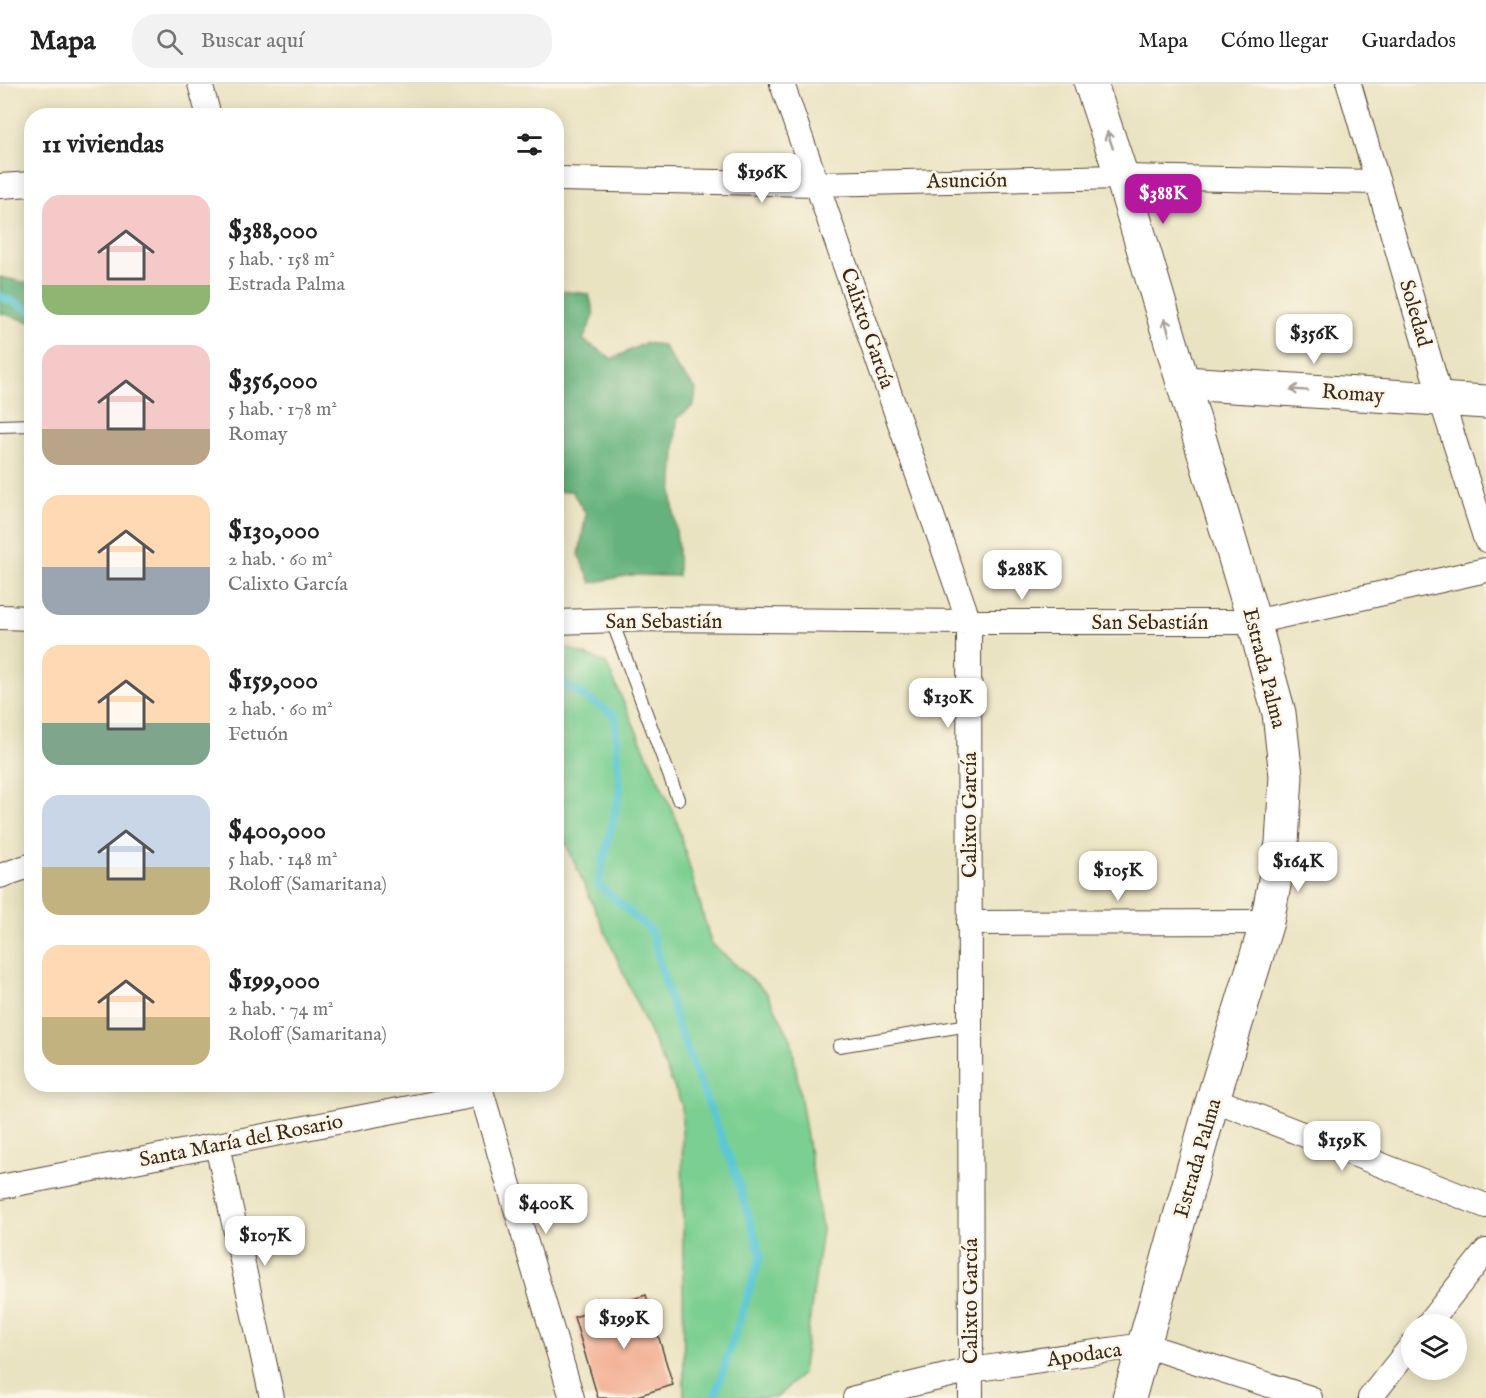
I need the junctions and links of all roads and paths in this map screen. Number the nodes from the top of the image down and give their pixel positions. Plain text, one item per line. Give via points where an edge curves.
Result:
1 (200, 84) edge
2 (782, 84) edge
3 (1091, 84) edge
4 (1349, 84) edge
5 (207, 108) edge
6 (1122, 177) junction
7 (564, 179) edge
8 (818, 183) junction
9 (1378, 183) junction
10 (24, 184) edge
11 (0, 186) edge
12 (1184, 383) junction
13 (1441, 399) junction
14 (1486, 402) edge
15 (24, 425) edge
16 (0, 426) edge
17 (1486, 540) edge
18 (1486, 570) edge
19 (0, 617) edge
20 (24, 618) edge
21 (612, 621) junction
22 (564, 622) edge
23 (969, 622) junction
24 (1254, 622) junction
25 (678, 799) dead end
26 (24, 867) edge
27 (0, 876) edge
28 (1267, 922) junction
29 (969, 923) junction
30 (969, 1026) junction
31 (839, 1046) dead end
32 (466, 1092) edge
33 (481, 1092) edge
34 (1213, 1100) junction
35 (217, 1145) junction
36 (0, 1186) edge
37 (1486, 1206) edge
38 (1486, 1251) edge
39 (1436, 1314) edge
40 (1144, 1345) junction
41 (1401, 1359) edge
42 (971, 1370) junction
43 (272, 1398) edge
44 (573, 1398) edge
45 (855, 1398) edge
46 (971, 1398) edge
47 (1129, 1398) edge
48 (1310, 1398) edge
49 (1370, 1398) edge

1 - 5 street
2 - 8 street, Calixto García
6 -> 3 street, Estrada Palma
4 - 9 street, Soledad
6 - 8 street, Asunción
6 - 9 street, Asunción
12 -> 6 street, Estrada Palma
7 - 8 street, Asunción
8 - 23 street, Calixto García
9 - 13 street, Soledad
10 - 11 street
13 -> 12 street, Romay
12 - 24 street, Estrada Palma
13 - 14 street, Romay
13 - 17 street, Soledad
15 - 16 lane
18 - 24 street, San Sebastián
19 - 20 street
21 - 22 street, San Sebastián
21 - 23 street, San Sebastián
21 - 25 lane
23 - 24 street, San Sebastián
23 - 29 street, Calixto García
24 - 28 street, Estrada Palma via 1279,713 1286,776 1282,843
26 - 27 street
28 - 29 street
28 - 34 street, Estrada Palma
29 - 30 street, Calixto García
30 - 31 lane
30 - 42 street, Calixto García
32 - 35 street, Santa María del Rosario
33 - 44 street
34 - 37 street
34 - 40 street, Estrada Palma
35 - 36 street, Santa María del Rosario
35 - 43 street
38 - 39 street
40 - 42 street, Apodaca
40 - 47 street, Estrada Palma
40 - 48 street, Apodaca
41 - 49 street
42 - 45 street, Apodaca
42 - 46 street, Calixto García

